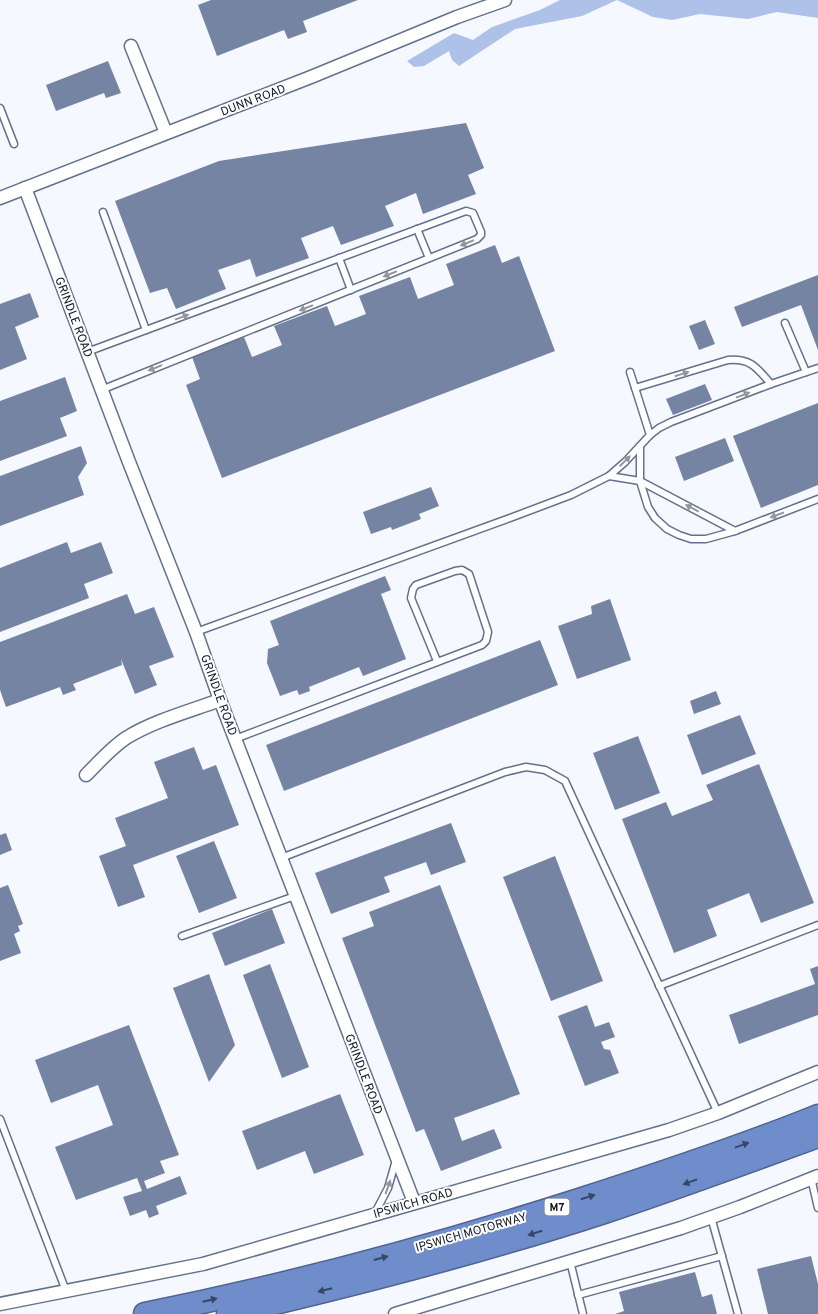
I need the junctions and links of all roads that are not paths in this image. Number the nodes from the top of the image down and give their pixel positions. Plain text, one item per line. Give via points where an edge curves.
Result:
1 (505, 0) edge
2 (131, 46) dead end
3 (0, 108) edge
4 (166, 133) junction
5 (14, 144) dead end
6 (25, 188) junction
7 (0, 198) edge
8 (103, 212) dead end
9 (417, 229) junction
10 (339, 258) junction
11 (429, 258) junction
12 (351, 290) junction
13 (785, 322) dead end
14 (146, 330) junction
15 (87, 352) junction
16 (818, 368) edge
17 (630, 372) dead end
18 (806, 372) junction
19 (771, 384) junction
20 (635, 388) junction
21 (101, 390) junction
22 (650, 435) junction
23 (640, 446) junction
24 (609, 476) junction
25 (640, 481) junction
26 (818, 499) edge
27 (735, 531) junction
28 (196, 632) junction
29 (437, 661) junction
30 (220, 700) junction
31 (235, 739) junction
32 (86, 776) dead end
33 (281, 858) junction
34 (296, 896) junction
35 (818, 925) edge
36 (182, 936) dead end
37 (659, 986) junction
38 (818, 1072) edge
39 (718, 1113) junction
40 (818, 1116) edge
41 (0, 1119) edge
42 (818, 1136) edge
43 (397, 1158) junction
44 (815, 1177) edge
45 (414, 1202) junction
46 (818, 1208) edge
47 (374, 1214) junction
48 (711, 1217) junction
49 (722, 1256) junction
50 (570, 1261) junction
51 (66, 1291) junction
52 (578, 1295) junction
53 (0, 1304) edge
54 (145, 1314) edge
55 (228, 1314) edge
56 (394, 1314) edge
57 (583, 1314) edge
58 (738, 1314) edge

1 - 4 street, DUNN ROAD
2 - 4 street
3 - 5 lane
4 - 6 street, DUNN ROAD
6 - 7 street, DUNN ROAD
6 - 15 street, GRINDLE ROAD
8 - 14 lane
9 - 10 lane
9 - 11 lane
9 -> 11 lane via 470,211 481,232 477,239
10 - 12 lane
14 -> 10 lane
11 -> 12 lane
12 -> 21 lane
13 - 18 lane
14 - 15 lane
15 - 21 street, GRINDLE ROAD
16 - 18 lane
17 - 20 lane
18 - 19 lane
20 -> 19 lane via 739,359 755,366
22 -> 19 lane via 671,422
20 - 22 lane
21 - 28 street, GRINDLE ROAD
22 - 23 lane
24 -> 23 lane
23 - 25 lane
24 - 25 lane
24 - 28 lane via 571,495
27 -> 25 lane
25 - 27 lane via 648,507 667,529 691,540
26 -> 27 lane
28 - 30 street, GRINDLE ROAD
29 - 29 lane via 486,641 488,632 469,574 462,570 416,585 413,590 411,598
29 - 31 lane
30 - 31 street, GRINDLE ROAD
30 - 32 street via 126,738
31 - 33 street, GRINDLE ROAD
33 - 34 street, GRINDLE ROAD
33 - 37 lane via 505,772 526,767 545,770 565,781
34 - 36 lane
34 - 43 street, GRINDLE ROAD
35 - 37 lane
37 - 39 lane
38 - 39 street, IPSWICH ROAD
39 - 45 street, IPSWICH ROAD via 669,1130
54 -> 40 highway, IPSWICH MOTORWAY / M7 via 254,1290 469,1234 647,1178
41 - 51 lane
42 -> 55 highway, IPSWICH MOTORWAY / M7 via 657,1194 523,1236 440,1261
43 - 45 street, GRINDLE ROAD
47 -> 43 lane via 388,1188
44 - 46 lane
44 - 48 street
45 - 47 street, IPSWICH ROAD
47 - 51 street, IPSWICH ROAD via 203,1264
48 - 49 lane
48 - 50 street
49 - 52 lane
49 - 58 lane
50 - 52 lane
50 - 56 street
51 - 53 street, IPSWICH ROAD
52 - 57 lane

